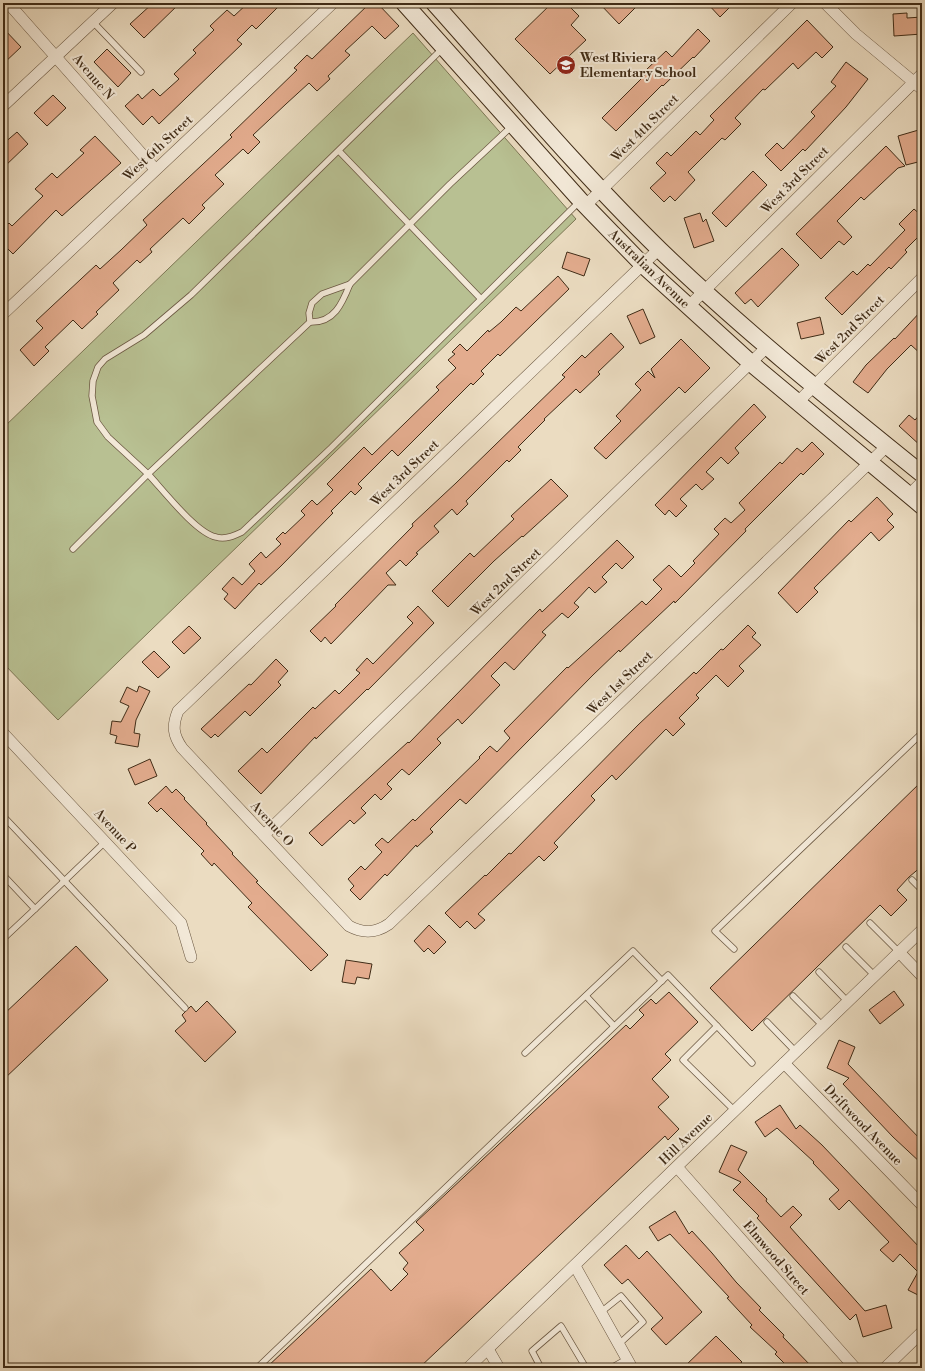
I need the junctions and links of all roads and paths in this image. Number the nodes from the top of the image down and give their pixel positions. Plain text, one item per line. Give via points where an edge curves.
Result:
1 (113, 3) edge
2 (333, 3) edge
3 (404, 3) edge
4 (792, 3) edge
5 (825, 3) edge
6 (9, 4) dead end
7 (442, 6) edge
8 (93, 22) junction
9 (444, 48) junction
10 (56, 56) junction
11 (141, 72) dead end
12 (922, 74) edge
13 (918, 85) edge
14 (3, 106) edge
15 (513, 125) junction
16 (339, 151) junction
17 (155, 169) junction
18 (602, 190) junction
19 (583, 204) junction
20 (408, 225) junction
21 (658, 249) junction
22 (642, 264) junction
23 (922, 278) edge
24 (350, 284) junction
25 (704, 292) junction
26 (481, 299) junction
27 (688, 307) junction
28 (3, 314) edge
29 (310, 322) junction
30 (767, 347) junction
31 (752, 364) junction
32 (813, 386) junction
33 (798, 402) junction
34 (887, 446) junction
35 (871, 462) junction
36 (148, 474) junction
37 (922, 474) edge
38 (922, 482) edge
39 (910, 494) junction
40 (922, 506) edge
41 (73, 549) dead end
42 (175, 720) joint
43 (3, 732) edge
44 (922, 733) edge
45 (3, 816) edge
46 (264, 836) junction
47 (105, 842) junction
48 (3, 875) edge
49 (912, 880) dead end
50 (64, 881) junction
51 (922, 890) edge
52 (36, 909) junction
53 (870, 923) dead end
54 (922, 930) edge
55 (367, 932) joint
56 (3, 939) edge
57 (846, 947) dead end
58 (734, 949) dead end
59 (899, 952) junction
60 (191, 957) dead end
61 (819, 972) dead end
62 (875, 976) junction
63 (922, 976) edge
64 (662, 981) junction
65 (586, 996) junction
66 (793, 996) dead end
67 (848, 1002) junction
68 (185, 1008) dead end
69 (767, 1022) dead end
70 (614, 1026) junction
71 (716, 1026) junction
72 (823, 1026) junction
73 (796, 1052) junction
74 (525, 1053) dead end
75 (752, 1063) dead end
76 (784, 1063) junction
77 (735, 1111) junction
78 (677, 1167) junction
79 (922, 1205) edge
80 (575, 1266) junction
81 (601, 1312) junction
82 (922, 1332) edge
83 (619, 1344) junction
84 (488, 1349) junction
85 (629, 1363) edge
86 (886, 1367) edge
87 (257, 1368) edge
88 (468, 1368) edge
89 (499, 1368) edge
90 (542, 1368) edge
91 (586, 1368) edge
92 (611, 1368) edge
93 (854, 1368) edge

1 - 8 street
2 - 17 street, West 6th Street
3 - 9 main road, Australian Avenue
4 - 18 street, West 4th Street
5 - 13 street via 856,34
6 - 10 street, Avenue N
7 - 18 main road, Australian Avenue
8 - 10 street
8 - 11 lane
9 - 15 main road, Australian Avenue
9 - 16 lane
10 - 14 street
10 - 17 street, Avenue N
12 - 13 street, West 3rd Street
13 - 25 street, West 3rd Street
15 - 19 main road, Australian Avenue
15 - 20 lane
16 - 20 lane
16 - 36 lane via 191,295 144,335 105,359 98,367 93,381 92,396 98,422 108,437
17 - 28 street, West 6th Street
18 - 19 street, West 4th Street
18 - 21 main road, Australian Avenue
19 - 22 main road, Australian Avenue
19 - 26 lane
20 - 24 lane
20 - 26 lane
21 - 22 street, West 3rd Street
21 - 25 main road, Australian Avenue
22 - 27 main road, Australian Avenue
22 - 42 street, West 3rd Street via 178,711
23 - 32 street, West 2nd Street
24 - 29 lane via 346,296 333,314 320,322
24 - 29 lane via 322,294 312,303
25 - 27 street, West 3rd Street
25 - 30 main road, Australian Avenue
26 - 36 lane via 242,532 230,537 216,537 199,529
27 - 31 main road, Australian Avenue
29 - 36 lane
30 - 31 street, West 2nd Street
30 - 32 main road, Australian Avenue
31 - 33 main road, Australian Avenue
31 - 46 street, West 2nd Street
32 - 33 street, West 2nd Street
32 - 34 main road, Australian Avenue
33 - 35 main road, Australian Avenue
34 - 35 street, West 1st Street
34 - 37 main road, Australian Avenue
35 - 39 main road, Australian Avenue
35 - 55 street, West 1st Street via 389,924 381,930
36 - 41 lane
38 - 39 street
39 - 40 main road, Australian Avenue
42 - 46 street, Avenue O via 174,731 182,748
43 - 47 street, Avenue P
44 - 58 lane via 715,931
45 - 50 lane
46 - 55 street, Avenue O via 350,926 358,931
47 - 50 lane
47 - 60 street, Avenue P via 182,923
48 - 52 lane
49 - 51 lane
50 - 52 lane
50 - 68 lane
52 - 56 lane
53 - 59 lane
54 - 59 street, Hill Avenue
57 - 62 lane
59 - 62 street, Hill Avenue
59 - 63 street
61 - 67 lane
62 - 67 street, Hill Avenue
64 - 65 lane via 633,951
64 - 70 lane
64 - 71 lane via 668,975
65 - 70 lane
65 - 74 lane
66 - 72 lane
67 - 72 street, Hill Avenue
69 - 73 lane
70 - 87 lane
71 - 75 lane
71 - 77 lane via 683,1060
72 - 73 street, Hill Avenue
73 - 76 street, Hill Avenue
76 - 77 street, Hill Avenue
76 - 79 street, Driftwood Avenue
77 - 78 street, Hill Avenue
78 - 80 street, Hill Avenue
78 - 93 street, Elmwood Street
80 - 81 street
80 - 84 street, Hill Avenue
81 - 83 street
81 - 83 lane via 621,1296 643,1322
82 - 86 street
83 - 85 street
84 - 88 street, Hill Avenue
84 - 89 street
85 - 92 lane
90 - 91 lane via 532,1351 561,1326

